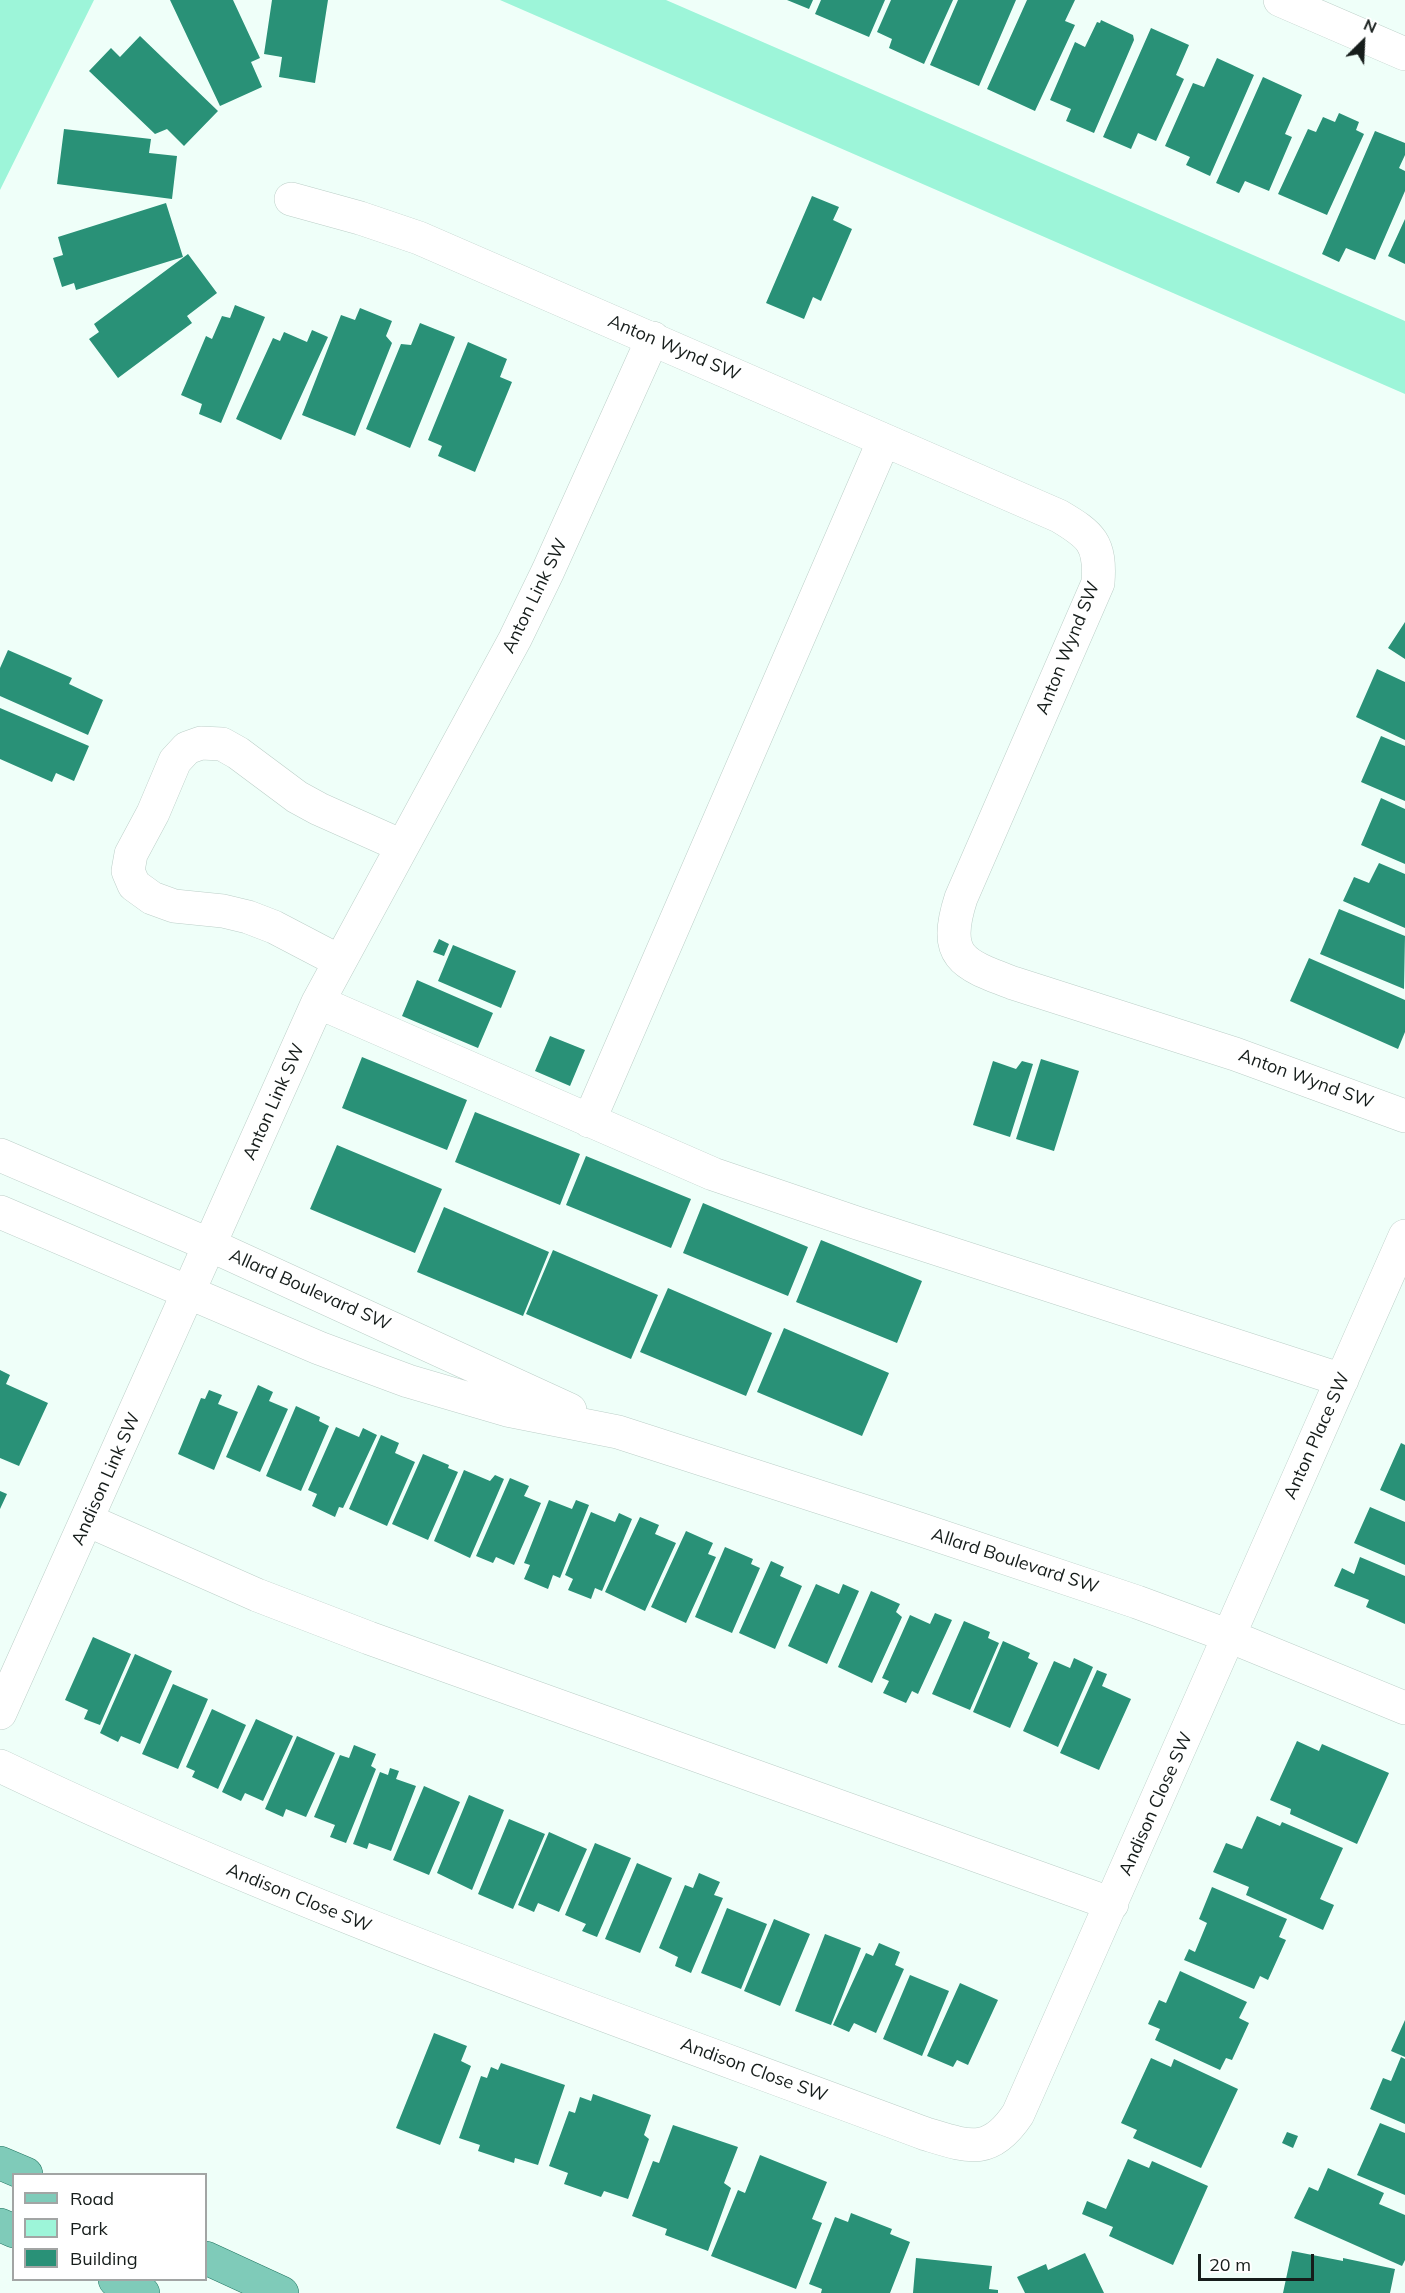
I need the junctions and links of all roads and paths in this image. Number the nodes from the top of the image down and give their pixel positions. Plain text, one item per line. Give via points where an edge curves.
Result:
1 (1280, 0) edge
2 (1405, 54) edge
3 (291, 199) dead end
4 (653, 338) junction
5 (884, 440) junction
6 (402, 846) junction
7 (339, 961) junction
8 (318, 1002) junction
9 (1405, 1116) edge
10 (588, 1121) junction
11 (0, 1155) edge
12 (0, 1212) edge
13 (1405, 1236) edge
14 (210, 1245) junction
15 (189, 1294) junction
16 (1342, 1380) junction
17 (618, 1432) junction
18 (87, 1520) junction
19 (1229, 1636) junction
20 (1405, 1708) edge
21 (0, 1713) edge
22 (0, 1766) edge
23 (1112, 1904) junction
24 (0, 2163) edge
25 (22, 2173) edge
26 (207, 2258) edge
27 (117, 2281) edge
28 (143, 2293) edge
29 (282, 2293) edge

1 - 2 street
3 - 4 street, Anton Wynd SW via 419,238
4 - 5 street, Anton Wynd SW
4 - 6 street, Anton Link SW via 515,639
5 - 9 street, Anton Wynd SW via 1059,516 1092,540 1100,561 1098,583 961,898 954,921 957,952 984,972 1013,983 1235,1054
5 - 10 street
6 - 7 street, Anton Link SW
6 - 7 street via 297,797 222,744 187,748 175,761 131,854 128,871 134,885 152,898 174,906 249,917
7 - 8 street, Anton Link SW
8 - 10 street
8 - 14 street, Anton Link SW
10 - 16 street via 713,1174 845,1220
11 - 14 street, Allard Boulevard SW
12 - 15 street, Allard Boulevard SW
13 - 16 street, Anton Place SW
14 - 15 street, Andison Link SW
14 - 17 street, Allard Boulevard SW
15 - 17 street, Allard Boulevard SW via 408,1381 507,1410
15 - 18 street, Andison Link SW
16 - 19 street, Anton Place SW
17 - 19 street, Allard Boulevard SW via 1042,1569
18 - 21 street, Andison Link SW
18 - 23 street via 257,1595 369,1638
19 - 20 street, Allard Boulevard SW
19 - 23 street, Andison Close SW
22 - 23 street, Andison Close SW via 287,1894 956,2143 990,2142 1006,2132 1018,2114
24 - 25 main road
26 - 29 main road
27 - 28 main road

